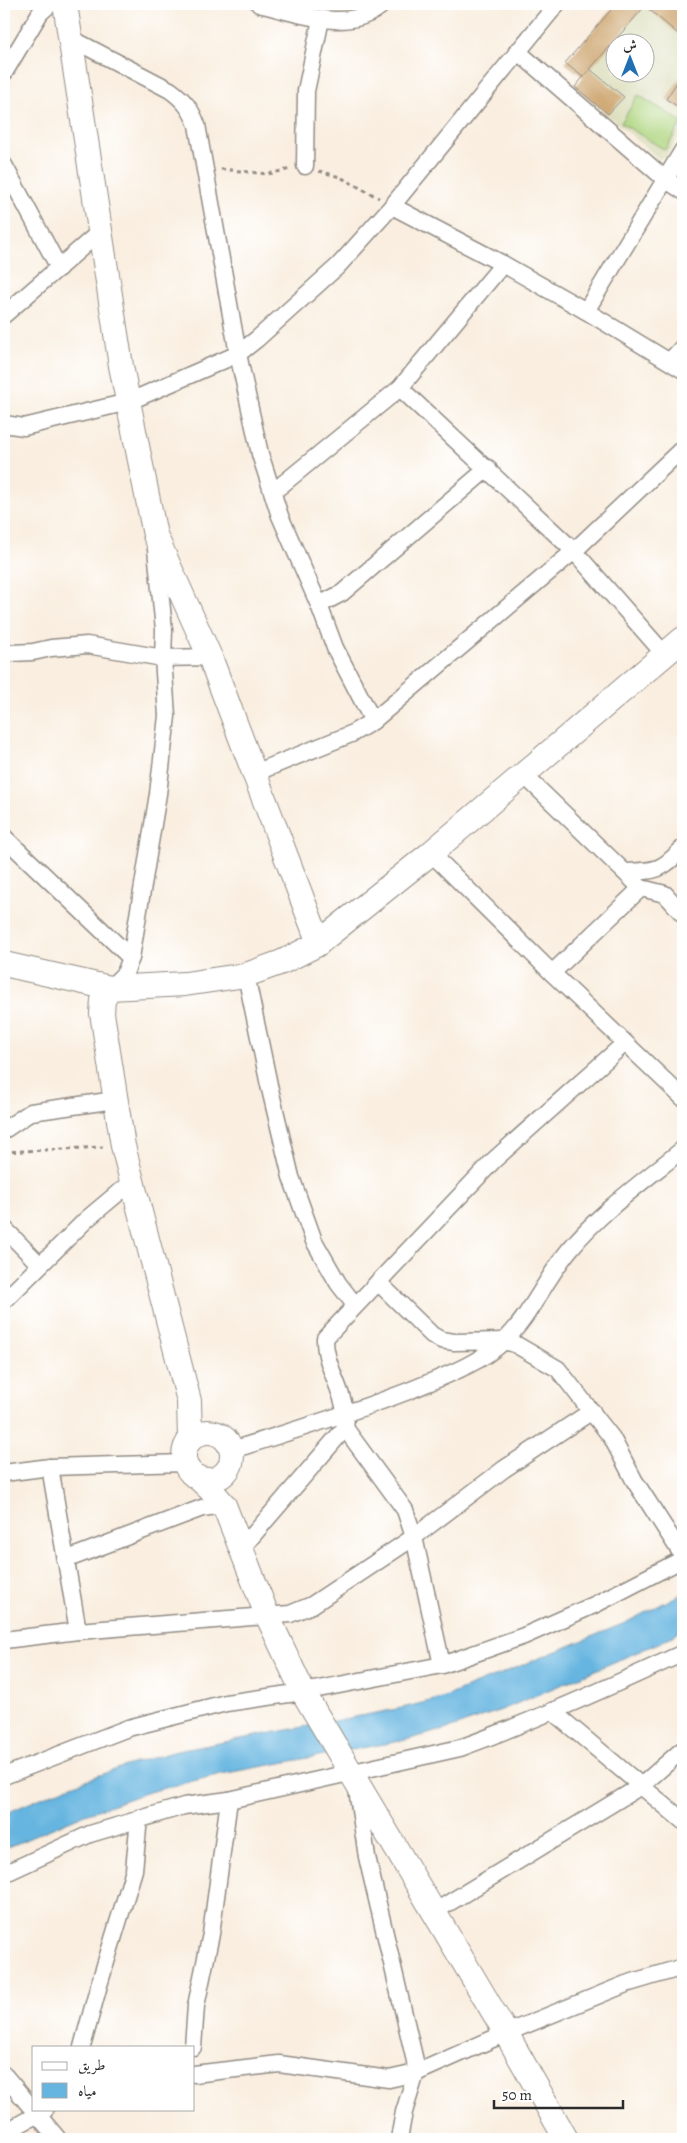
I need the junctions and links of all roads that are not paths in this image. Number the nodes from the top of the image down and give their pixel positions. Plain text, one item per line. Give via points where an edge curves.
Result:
1 (50, 4) edge
2 (65, 4) edge
3 (259, 4) edge
4 (383, 4) edge
5 (557, 4) edge
6 (280, 6) edge
7 (321, 19) junction
8 (72, 39) junction
9 (517, 51) junction
10 (4, 72) edge
11 (683, 150) edge
12 (4, 165) edge
13 (305, 166) dead end
14 (665, 179) junction
15 (683, 191) edge
16 (392, 206) junction
17 (102, 230) junction
18 (503, 264) junction
19 (59, 268) junction
20 (586, 310) junction
21 (4, 315) edge
22 (683, 347) edge
23 (238, 354) junction
24 (677, 365) edge
25 (400, 388) junction
26 (128, 402) junction
27 (4, 424) edge
28 (683, 448) edge
29 (488, 468) junction
30 (273, 492) junction
31 (155, 535) junction
32 (574, 551) junction
33 (319, 605) junction
34 (683, 639) edge
35 (10, 653) dead end
36 (665, 655) junction
37 (210, 657) junction
38 (163, 658) junction
39 (373, 721) junction
40 (255, 773) junction
41 (524, 775) junction
42 (4, 837) edge
43 (683, 848) edge
44 (431, 853) junction
45 (625, 872) junction
46 (641, 888) junction
47 (683, 914) edge
48 (319, 943) junction
49 (131, 958) junction
50 (4, 964) edge
51 (552, 973) junction
52 (246, 975) junction
53 (110, 988) junction
54 (625, 1043) junction
55 (683, 1098) edge
56 (115, 1100) junction
57 (4, 1130) edge
58 (683, 1149) edge
59 (132, 1184) junction
60 (4, 1228) edge
61 (40, 1265) junction
62 (378, 1282) junction
63 (4, 1301) edge
64 (355, 1305) junction
65 (504, 1341) junction
66 (189, 1401) junction
67 (592, 1411) junction
68 (346, 1421) junction
69 (213, 1433) junction
70 (190, 1440) junction
71 (230, 1460) junction
72 (50, 1467) junction
73 (192, 1471) junction
74 (4, 1473) edge
75 (224, 1505) junction
76 (414, 1537) junction
77 (241, 1549) junction
78 (683, 1558) edge
79 (66, 1560) junction
80 (267, 1615) junction
81 (78, 1631) junction
82 (4, 1640) edge
83 (683, 1652) edge
84 (442, 1665) junction
85 (303, 1692) junction
86 (552, 1711) junction
87 (681, 1751) dead end
88 (349, 1769) junction
89 (4, 1776) edge
90 (640, 1786) junction
91 (229, 1800) junction
92 (139, 1818) junction
93 (683, 1821) edge
94 (4, 1874) edge
95 (434, 1912) junction
96 (683, 1968) edge
97 (506, 2032) junction
98 (82, 2046) edge
99 (192, 2046) edge
100 (416, 2073) junction
101 (195, 2074) edge
102 (4, 2075) edge
103 (32, 2102) edge
104 (42, 2112) edge
105 (4, 2133) edge
106 (58, 2139) edge
107 (399, 2139) edge
108 (566, 2139) edge

1 - 10 street via 40,13
2 - 8 street
3 - 6 street
4 - 7 street via 361,18
5 - 9 street
6 - 7 street
7 - 13 street via 306,91
8 - 17 street
8 - 23 street via 170,90 191,109 197,125
9 - 14 street
9 - 16 street
11 - 14 street
12 - 19 street
14 - 15 street
14 - 20 street
16 - 18 street
16 - 23 street via 338,266
17 - 19 street
17 - 26 street
18 - 20 street
18 - 25 street
19 - 21 street
20 - 24 street
22 - 24 street
23 - 26 street
23 - 30 street via 260,454
25 - 29 street
25 - 30 street
26 - 27 street via 24,428
26 - 31 street
28 - 32 street
29 - 32 street
29 - 33 street via 342,593
30 - 33 street via 280,516
31 - 37 street
31 - 38 street via 164,630
32 - 36 street
32 - 39 street
33 - 39 street via 335,648
34 - 36 street
35 - 38 street via 87,645
36 - 41 street
37 - 38 street
37 - 40 street
38 - 49 street via 168,716
39 - 40 street via 351,734
40 - 48 street
41 - 44 street
41 - 45 street
42 - 49 street
43 - 45 street via 658,869
44 - 48 street
44 - 51 street
45 - 46 street
46 - 47 street via 664,894
46 - 51 street
48 - 52 street via 282,962
49 - 53 street via 125,973
50 - 53 street
51 - 54 street
52 - 53 street via 185,984
52 - 64 street via 291,1177 314,1241
53 - 56 street via 103,1000 102,1013
54 - 55 street
54 - 62 street via 494,1160
56 - 57 street via 31,1112
56 - 59 street
58 - 65 street via 606,1211 569,1249
59 - 61 street via 105,1203
59 - 66 street
60 - 61 street
61 - 63 street
62 - 64 street
62 - 65 street via 441,1340
64 - 68 street via 325,1338 324,1350
65 - 67 street via 558,1369
65 - 68 street via 472,1363
66 - 69 street
66 - 70 street
67 - 76 street via 504,1469
67 - 78 street via 612,1438
68 - 71 street
68 - 76 street via 405,1510
68 - 77 street
69 - 70 street via 204,1433
69 - 71 street via 224,1439
70 - 73 street via 186,1448
71 - 73 street via 224,1474 212,1480
71 - 75 street
72 - 73 street
72 - 74 street
72 - 79 street
73 - 75 street
75 - 77 street
75 - 79 street via 202,1508
76 - 80 street via 312,1605 290,1614
76 - 84 street
77 - 80 street
78 - 84 street via 586,1609 524,1636
79 - 81 street
80 - 81 street
80 - 85 street
81 - 82 street
83 - 86 street
84 - 85 street
85 - 88 street
85 - 89 street via 226,1703 128,1728
86 - 88 street via 460,1748
86 - 90 street
87 - 90 street
88 - 91 street
88 - 95 street
88 - 100 street
90 - 93 street
90 - 95 street
91 - 92 street via 184,1806
91 - 99 street
92 - 94 street via 90,1834
92 - 98 street via 134,1870
95 - 97 street
96 - 97 street via 626,1984
97 - 100 street
97 - 108 street
100 - 101 street via 388,2079 279,2064
100 - 107 street
102 - 103 street
104 - 105 street
104 - 106 street

